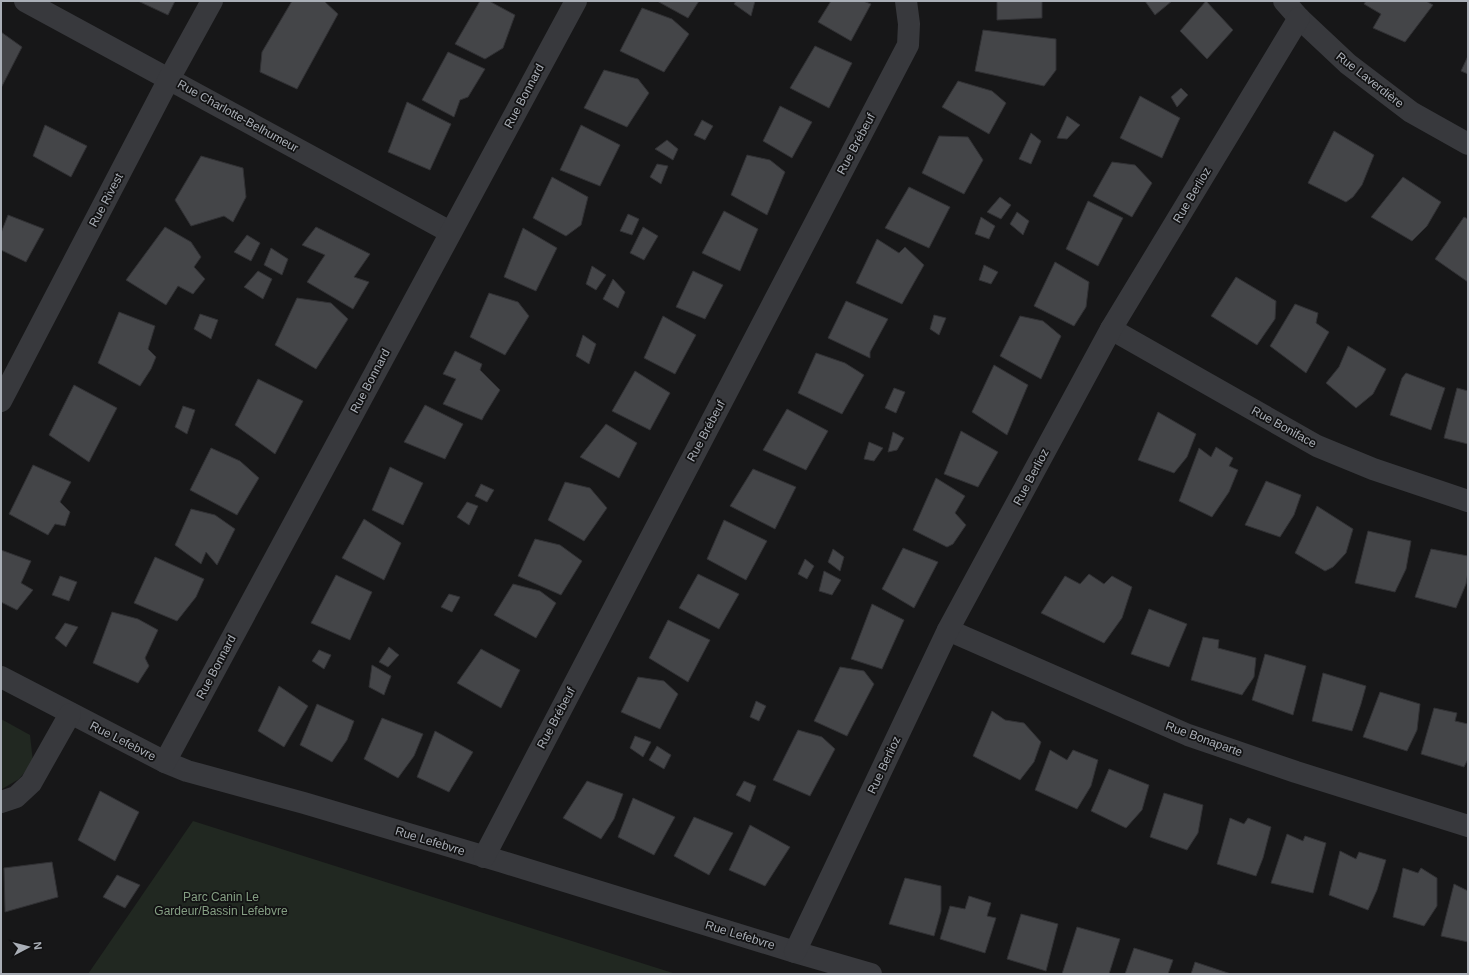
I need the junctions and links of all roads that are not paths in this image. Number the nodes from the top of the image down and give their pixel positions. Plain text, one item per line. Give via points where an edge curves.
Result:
1 (25, 1) edge
2 (212, 1) edge
3 (576, 1) edge
4 (906, 1) edge
5 (1284, 1) edge
6 (1299, 18) junction
7 (169, 79) junction
8 (1468, 144) edge
9 (450, 232) junction
10 (1111, 329) junction
11 (1, 401) edge
12 (1468, 500) edge
13 (948, 630) junction
14 (1, 677) edge
15 (70, 714) junction
16 (165, 762) junction
17 (1, 802) edge
18 (1468, 826) edge
19 (484, 857) junction
20 (795, 952) junction
21 (871, 974) edge

1 - 7 street, Rue Charlotte-Belhumeur
2 - 7 street, Rue Rivest
3 - 9 street, Rue Bonnard
4 - 19 street, Rue Brébeuf via 908,45
5 - 6 street, Rue Laverdière
6 - 8 street, Rue Laverdière via 1348,64 1406,108
6 - 10 street, Rue Berlioz
7 - 9 street, Rue Charlotte-Belhumeur
7 - 11 street, Rue Rivest
9 - 16 street, Rue Bonnard
10 - 12 street, Rue Boniface via 1317,446 1373,469
10 - 13 street, Rue Berlioz
13 - 18 street, Rue Bonaparte via 1188,734
13 - 20 street, Rue Berlioz
14 - 15 street, Rue Lefebvre
15 - 16 street, Rue Lefebvre
15 - 17 street via 32,784 16,797
16 - 19 street, Rue Lefebvre via 187,771
19 - 20 street, Rue Lefebvre
20 - 21 street, Rue Lefebvre

